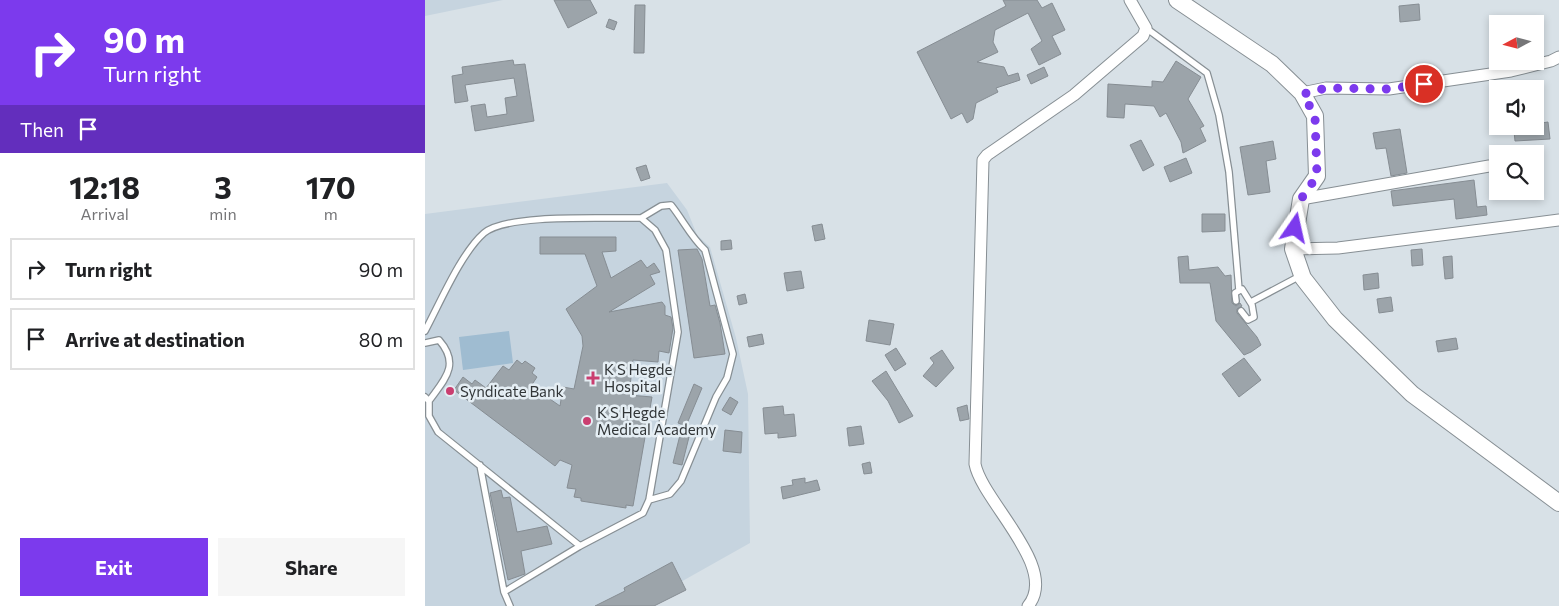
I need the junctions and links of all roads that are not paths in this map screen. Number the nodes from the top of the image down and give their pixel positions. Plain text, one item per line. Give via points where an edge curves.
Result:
1 (1130, 0) edge
2 (1177, 0) edge
3 (1147, 28) junction
4 (1559, 57) edge
5 (1303, 94) junction
6 (1489, 166) dead end
7 (1301, 199) junction
8 (641, 218) junction
9 (1559, 220) edge
10 (1293, 250) junction
11 (1302, 275) junction
12 (1239, 290) junction
13 (1236, 301) dead end
14 (1251, 302) junction
15 (1241, 311) dead end
16 (425, 331) edge
17 (425, 343) edge
18 (427, 399) edge
19 (480, 465) junction
20 (649, 500) junction
21 (1559, 503) edge
22 (580, 546) junction
23 (504, 592) junction
24 (510, 606) edge
25 (1029, 606) edge

1 - 3 street
2 - 5 main road via 1272,64
3 - 12 lane via 1207,73 1219,115 1229,172
3 - 25 street via 1143,36 1074,95 983,160 975,464 980,481 1022,542 1037,585
4 - 5 street via 1551,62 1511,71 1389,89 1326,88
5 - 7 main road via 1315,116 1317,176
6 - 7 street
7 - 10 main road
8 - 16 lane via 514,221 485,233 467,253
8 - 20 lane via 655,230 666,250 678,332
8 - 20 lane via 661,206 671,205 705,250 733,354 727,378 681,482 670,494
9 - 10 street via 1338,248
10 - 11 main road
11 - 14 lane
11 - 21 main road via 1335,319 1412,394
12 - 13 lane via 1235,293
12 - 14 lane via 1244,290
14 - 15 lane via 1255,312 1253,319 1247,320
17 - 18 lane via 439,340 446,348 450,364 449,373
18 - 19 lane via 429,416 439,432
19 - 22 lane
19 - 23 lane
20 - 22 lane via 643,513
22 - 23 lane
23 - 24 lane

